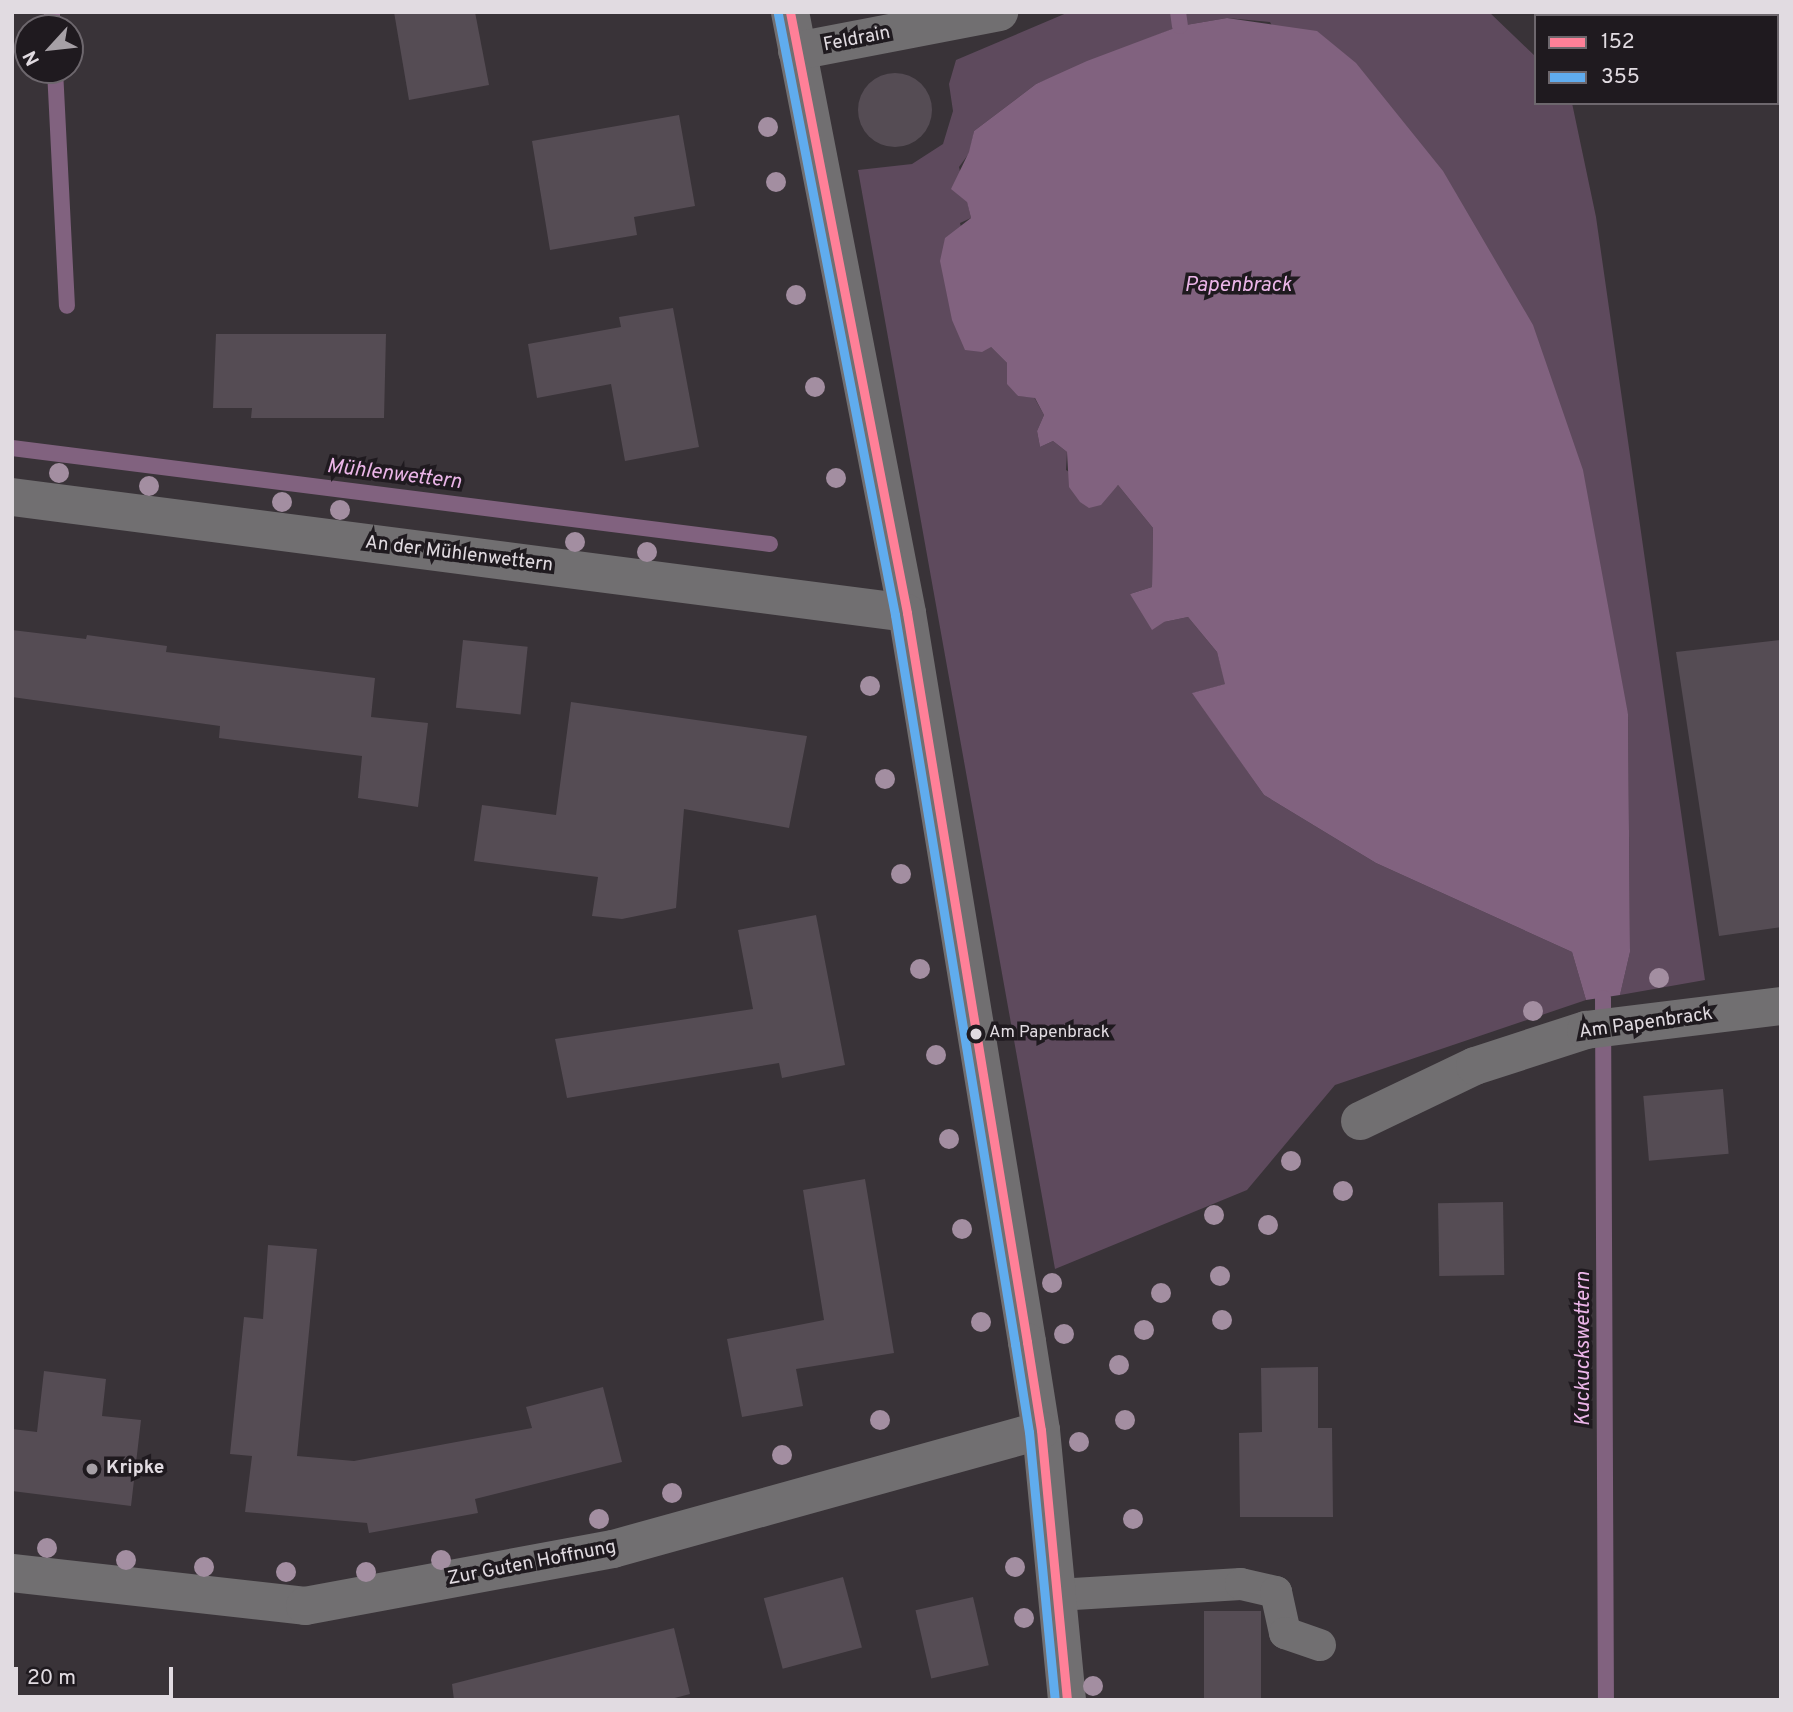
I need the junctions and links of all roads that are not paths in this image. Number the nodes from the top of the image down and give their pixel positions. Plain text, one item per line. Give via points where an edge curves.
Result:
1 (790, 12) edge
2 (999, 12) edge
3 (797, 51) junction
4 (12, 497) edge
5 (907, 613) junction
6 (1781, 1006) edge
7 (1360, 1121) dead end
8 (1041, 1430) junction
9 (12, 1573) edge
10 (1057, 1595) junction
11 (1320, 1644) dead end
12 (1067, 1700) edge

1 - 3 street
2 - 3 street, Feldrain
3 - 5 street
4 - 5 street, An der Mühlenwettern
5 - 8 street
6 - 7 street, Am Papenbrack via 1602,1028 1475,1066
8 - 9 street, Zur Guten Hoffnung via 613,1549 306,1606
8 - 10 street
10 - 11 lane via 1241,1584 1276,1592 1285,1633
10 - 12 street

